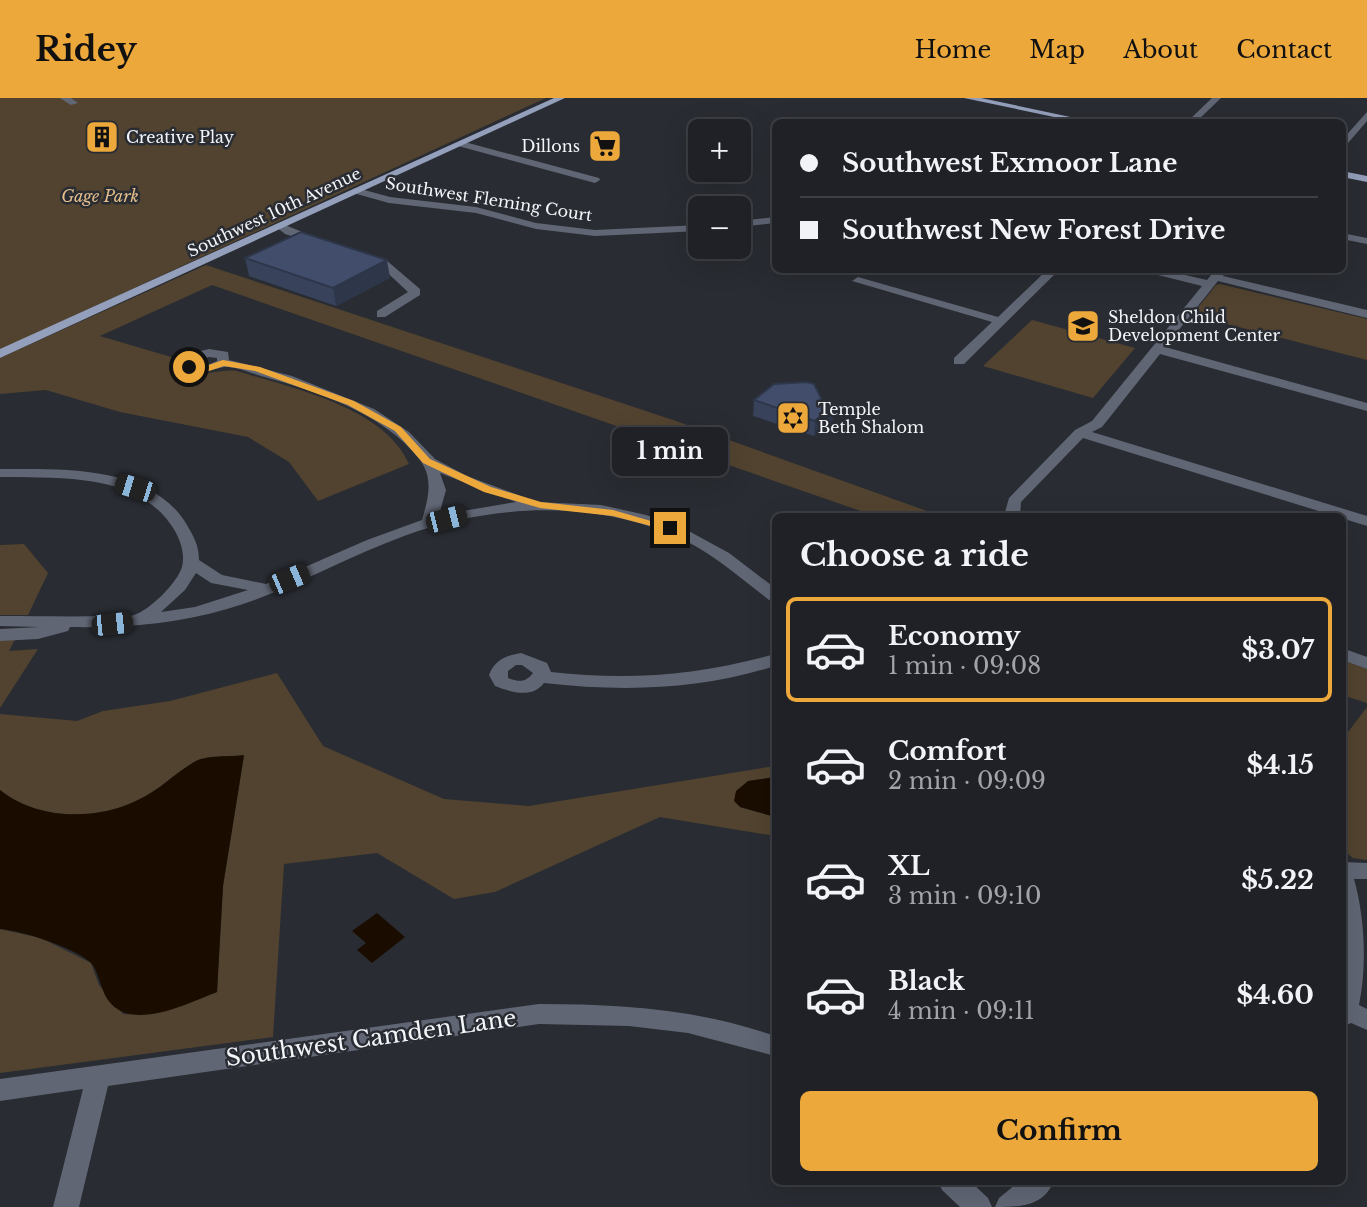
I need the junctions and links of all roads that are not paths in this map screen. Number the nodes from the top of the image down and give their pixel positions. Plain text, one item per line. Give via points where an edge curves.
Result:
1 (64, 98) edge
2 (561, 98) edge
3 (968, 98) edge
4 (1213, 98) edge
5 (74, 103) dead end
6 (1367, 115) edge
7 (1074, 119) edge
8 (1194, 119) edge
9 (1346, 142) edge
10 (461, 144) junction
11 (1346, 175) edge
12 (1367, 179) edge
13 (595, 180) dead end
14 (357, 191) junction
15 (772, 220) edge
16 (751, 223) edge
17 (281, 226) junction
18 (688, 229) edge
19 (1346, 237) edge
20 (1367, 241) edge
21 (332, 246) edge
22 (358, 254) edge
23 (1050, 273) edge
24 (1178, 273) edge
25 (1215, 277) edge
26 (858, 281) dead end
27 (382, 314) dead end
28 (1367, 314) edge
29 (1000, 321) junction
30 (1157, 349) junction
31 (3, 350) edge
32 (959, 361) dead end
33 (223, 363) dead end
34 (1367, 407) edge
35 (1080, 433) junction
36 (427, 461) junction
37 (0, 470) edge
38 (540, 505) junction
39 (1012, 513) edge
40 (1341, 513) edge
41 (1346, 515) edge
42 (1367, 521) edge
43 (429, 523) junction
44 (192, 563) junction
45 (268, 588) junction
46 (772, 594) edge
47 (0, 621) edge
48 (137, 621) junction
49 (71, 624) junction
50 (0, 635) edge
51 (1346, 655) edge
52 (772, 661) edge
53 (1367, 663) edge
54 (541, 677) dead end
55 (1367, 871) edge
56 (1346, 872) edge
57 (1346, 885) edge
58 (1352, 1016) edge
59 (772, 1045) edge
60 (98, 1077) junction
61 (0, 1090) edge
62 (955, 1185) edge
63 (1034, 1185) edge
64 (66, 1207) edge
65 (979, 1207) edge
66 (1009, 1207) edge

1 - 5 street
2 - 10 main road, Southwest 10th Avenue
3 - 7 main road
4 - 8 street
6 - 9 street
10 - 13 street, Southwest Fleming Court
10 - 14 main road, Southwest 10th Avenue
11 - 12 main road
14 - 17 main road, Southwest 10th Avenue
14 - 18 street, Southwest Fleming Court via 595,233
15 - 16 street
17 - 21 street via 289,233
17 - 31 main road, Southwest 10th Avenue
19 - 20 street
22 - 27 street via 382,262 416,292
23 - 29 street
24 - 25 street
25 - 28 street
25 - 30 street
26 - 29 street
29 - 32 street
30 - 34 street
30 - 35 street via 1097,424
33 - 36 street via 257,369 371,411 398,429
35 - 39 street via 1014,501
35 - 40 street
36 - 38 street via 488,489
36 - 43 street via 439,499
37 - 44 street via 94,477 135,488 170,510 190,544
38 - 43 street
38 - 46 street via 600,510 670,528 718,552
41 - 42 street
43 - 45 street
44 - 45 street via 217,579
44 - 48 street via 175,592
45 - 48 street via 195,612
47 - 49 street
48 - 49 street
49 - 50 street via 38,634
51 - 53 street
52 - 54 street via 659,684 614,685
55 - 56 street
57 - 58 street via 1358,949
59 - 60 street, Southwest Camden Lane via 709,1024 599,1014 539,1014
60 - 61 street, Southwest Camden Lane
60 - 64 street
62 - 65 street
63 - 66 street

